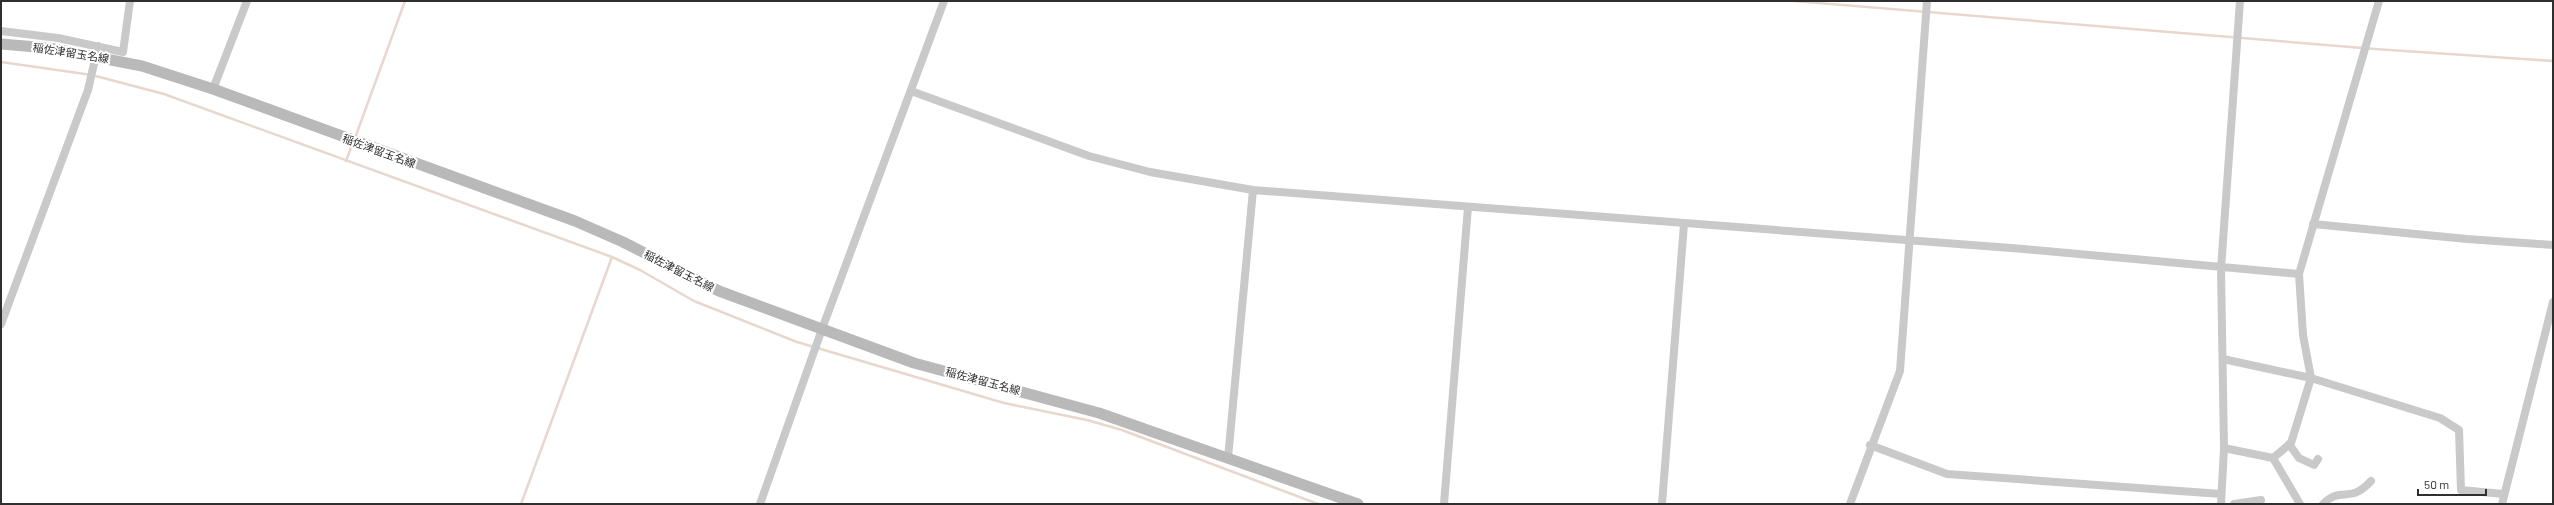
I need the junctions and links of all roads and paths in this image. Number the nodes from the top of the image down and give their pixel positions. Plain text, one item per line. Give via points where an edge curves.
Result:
1 (130, 1) edge
2 (247, 1) edge
3 (944, 1) edge
4 (2240, 1) edge
5 (2379, 1) edge
6 (1926, 2) edge
7 (1, 31) edge
8 (1, 44) edge
9 (97, 51) junction
10 (213, 89) junction
11 (911, 91) junction
12 (1253, 190) junction
13 (1468, 207) junction
14 (1684, 224) junction
15 (2313, 224) junction
16 (1910, 241) junction
17 (2553, 245) edge
18 (2221, 269) junction
19 (2299, 274) junction
20 (2553, 302) edge
21 (1, 324) edge
22 (822, 329) junction
23 (2223, 359) junction
24 (2310, 378) junction
25 (2289, 444) junction
26 (1870, 445) junction
27 (2224, 448) junction
28 (1228, 458) junction
29 (2273, 458) junction
30 (2318, 460) dead end
31 (2371, 481) dead end
32 (2221, 494) junction
33 (2503, 494) junction
34 (2261, 500) dead end
35 (760, 504) edge
36 (1358, 504) edge
37 (1444, 504) edge
38 (1662, 504) edge
39 (1850, 504) edge
40 (2221, 504) edge
41 (2234, 504) edge
42 (2300, 504) edge
43 (2323, 504) edge
44 (2502, 504) edge

1 - 9 street via 123,52
2 - 10 street
3 - 11 street
4 - 18 street
5 - 15 street
6 - 16 street
7 - 9 street via 58,38
8 - 9 main road, 稲佐津留玉名線
9 - 10 main road, 稲佐津留玉名線
9 - 21 street via 90,82
10 - 22 main road, 稲佐津留玉名線 via 575,221 623,242 719,291
11 - 12 street via 1089,156 1150,172
11 - 22 street
12 - 13 street
12 - 28 street
13 - 14 street
13 - 37 street
14 - 16 street
14 - 38 street
15 - 17 street
15 - 19 street
16 - 18 street via 2215,265
16 - 26 street via 1900,371
18 - 19 street
18 - 23 street
19 - 24 street via 2303,335
20 - 33 street
22 - 28 main road, 稲佐津留玉名線 via 914,363 1100,413
22 - 35 street
23 - 24 street
23 - 27 street
24 - 25 street
24 - 33 street via 2440,418 2459,430 2461,490
25 - 29 street
25 - 30 street via 2299,458 2314,465
26 - 32 street via 1947,474
26 - 39 street
27 - 29 street
27 - 32 street
28 - 36 main road, 稲佐津留玉名線
29 - 42 street
31 - 43 street via 2359,500 2354,502 2335,498 2328,499
32 - 40 street
33 - 44 street
34 - 41 street

